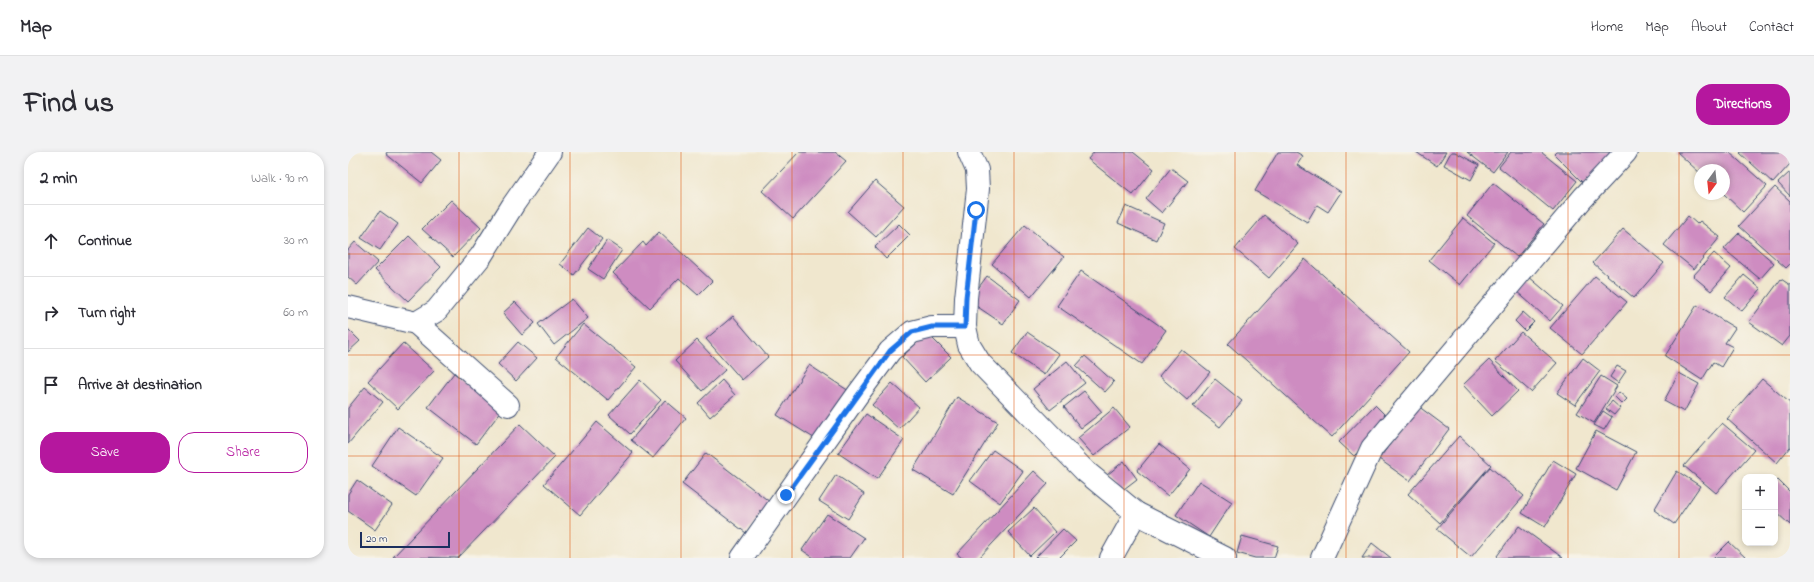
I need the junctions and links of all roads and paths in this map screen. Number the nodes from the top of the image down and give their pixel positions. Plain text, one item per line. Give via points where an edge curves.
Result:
1 (550, 152) edge
2 (969, 152) edge
3 (1626, 152) edge
4 (348, 307) edge
5 (416, 323) junction
6 (965, 327) junction
7 (508, 405) dead end
8 (1136, 513) junction
9 (742, 558) edge
10 (1111, 558) edge
11 (1225, 558) edge
12 (1322, 558) edge

1 - 5 street via 481,256 436,311
2 - 6 street via 977,170 978,189
3 - 12 street via 1583,198 1372,448
4 - 5 street
5 - 7 street
6 - 8 street via 969,344 980,363 1085,471
6 - 9 street via 932,327 912,332 890,351
8 - 10 street
8 - 11 street

